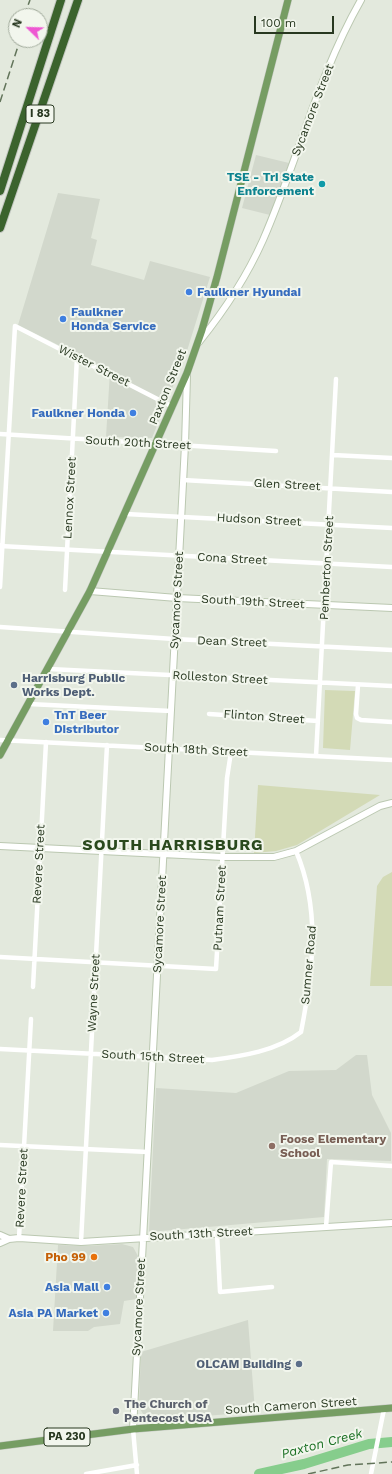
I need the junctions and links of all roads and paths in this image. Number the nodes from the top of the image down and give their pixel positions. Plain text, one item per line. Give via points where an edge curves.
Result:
1 (61, 0) edge
2 (78, 0) edge
3 (288, 0) edge
4 (361, 0) edge
5 (0, 191) edge
6 (0, 228) edge
7 (197, 345) junction
8 (77, 357) junction
9 (187, 373) junction
10 (336, 379) dead end
11 (173, 407) junction
12 (0, 434) edge
13 (10, 435) junction
14 (73, 440) junction
15 (157, 444) junction
16 (185, 445) junction
17 (276, 451) dead end
18 (333, 455) junction
19 (392, 458) edge
20 (183, 480) junction
21 (331, 488) junction
22 (392, 492) edge
23 (2, 514) edge
24 (126, 514) junction
25 (181, 516) junction
26 (329, 524) junction
27 (392, 528) edge
28 (1, 546) edge
29 (67, 550) junction
30 (109, 552) junction
31 (179, 556) junction
32 (327, 564) junction
33 (392, 567) edge
34 (0, 588) edge
35 (65, 590) dead end
36 (90, 591) junction
37 (177, 598) junction
38 (324, 605) junction
39 (392, 608) edge
40 (0, 627) edge
41 (69, 633) junction
42 (174, 639) junction
43 (322, 646) junction
44 (392, 650) edge
45 (49, 669) junction
46 (173, 675) junction
47 (320, 682) junction
48 (358, 685) junction
49 (392, 686) edge
50 (29, 704) junction
51 (171, 711) junction
52 (209, 714) dead end
53 (318, 721) junction
54 (392, 722) edge
55 (0, 740) edge
56 (8, 740) junction
57 (46, 742) junction
58 (107, 745) junction
59 (169, 749) junction
60 (231, 752) junction
61 (0, 755) edge
62 (316, 756) junction
63 (392, 760) edge
64 (392, 803) edge
65 (0, 846) edge
66 (40, 848) junction
67 (102, 850) junction
68 (296, 851) junction
69 (163, 854) junction
70 (222, 857) junction
71 (0, 957) edge
72 (34, 959) junction
73 (96, 962) junction
74 (157, 966) junction
75 (33, 987) dead end
76 (31, 1019) dead end
77 (301, 1032) joint
78 (0, 1049) edge
79 (29, 1051) junction
80 (91, 1054) junction
81 (153, 1057) junction
82 (0, 1145) edge
83 (24, 1146) junction
84 (86, 1149) junction
85 (148, 1152) junction
86 (392, 1166) edge
87 (392, 1223) edge
88 (326, 1227) junction
89 (217, 1233) junction
90 (0, 1235) edge
91 (143, 1237) junction
92 (19, 1238) junction
93 (9, 1239) junction
94 (81, 1242) junction
95 (0, 1243) edge
96 (272, 1287) dead end
97 (392, 1408) edge
98 (384, 1409) junction
99 (133, 1429) junction
100 (0, 1446) edge
101 (136, 1465) junction
102 (86, 1474) edge
103 (137, 1474) edge
104 (371, 1474) edge

1 - 5 highway, I 83
2 - 6 highway, I 83
3 - 7 main road, Paxton Street via 219,272
4 - 7 main road, Sycamore Street via 330,64 263,240 226,306
7 - 9 main road, Paxton Street
8 - 11 street, Wister Street
8 - 13 street, Wister Street via 15,326
8 - 14 street, Lennox Street
9 - 11 main road, Paxton Street
9 - 16 main road, Sycamore Street
10 - 18 street, Pemberton Street
11 - 15 main road, Paxton Street
12 - 13 street, South 20th Street
13 - 14 street, South 20th Street
13 - 23 street
14 - 15 street, South 20th Street
14 - 29 street, Lennox Street
15 - 16 street, South 20th Street
15 - 24 main road, Paxton Street
16 - 17 street, South 20th Street
16 - 20 main road, Sycamore Street
18 - 19 street
18 - 21 street, Pemberton Street
20 - 21 street, Glen Street
20 - 25 main road, Sycamore Street
21 - 22 street, Glen Street
21 - 26 street, Pemberton Street
23 - 28 street
24 - 25 street, Hudson Street
24 - 30 main road, Paxton Street
25 - 26 street, Hudson Street
25 - 31 main road, Sycamore Street
26 - 27 street, Hudson Street
26 - 32 street, Pemberton Street
28 - 29 street, Cona Street
28 - 34 street
29 - 30 street, Cona Street
29 - 35 street, Lennox Street
30 - 31 street, Cona Street
30 - 36 main road, Paxton Street
31 - 32 street, Cona Street
31 - 37 main road, Sycamore Street
32 - 33 street, Cona Street
32 - 38 street, Pemberton Street
36 - 37 main road, South 19th Street
36 - 41 main road, Paxton Street
37 - 38 main road, South 19th Street
37 - 42 main road, Sycamore Street
38 - 39 main road, South 19th Street
38 - 43 street, Pemberton Street
40 - 41 street, Dean Street via 36,628
41 - 42 street, Dean Street
41 - 45 main road, Paxton Street
42 - 43 street, Dean Street
42 - 46 main road, Sycamore Street
43 - 44 street, Dean Street
43 - 47 street, Pemberton Street
45 - 46 street, Rolleston Street
45 - 50 main road, Paxton Street
46 - 47 street, Rolleston Street
46 - 51 main road, Sycamore Street
47 - 48 street, Rolleston Street
47 - 53 street, Pemberton Street
48 - 49 street, Rolleston Street
48 - 54 street via 357,718
50 - 51 street
50 - 56 main road, Paxton Street
51 - 59 main road, Sycamore Street
52 - 53 street, Flinton Street
53 - 62 street, Pemberton Street
55 - 56 street, South 18th Street
56 - 57 street, South 18th Street
56 - 61 main road, Paxton Street
57 - 58 street, South 18th Street
57 - 66 street, Revere Street
58 - 59 street, South 18th Street
58 - 67 street, Wayne Street
59 - 60 street, South 18th Street
59 - 69 main road, Sycamore Street
60 - 62 street, South 18th Street
60 - 70 street, Putnam Street
62 - 63 street, South 18th Street
64 - 68 main road via 380,806
65 - 66 main road
66 - 67 main road
66 - 72 street, Revere Street
67 - 69 main road
67 - 73 street, Wayne Street
68 - 70 main road via 274,857
68 - 77 street, Sumner Road via 305,871 313,916 311,958
69 - 70 main road
69 - 74 main road, Sycamore Street
70 - 74 street, Putnam Street via 216,969
71 - 72 street
72 - 73 street
72 - 75 street, Revere Street
73 - 74 street
73 - 80 street, Wayne Street
74 - 81 main road, Sycamore Street
76 - 79 street, Revere Street
77 - 81 street, South 15th Street via 291,1040 240,1056 212,1060
78 - 79 street, South 15th Street
79 - 80 street, South 15th Street
79 - 83 street, Revere Street
80 - 81 street, South 15th Street
80 - 84 street, Wayne Street
81 - 85 main road, Sycamore Street
82 - 83 street
83 - 84 street
83 - 92 street, Revere Street
84 - 85 street
84 - 94 street, Wayne Street
85 - 91 main road, Sycamore Street
86 - 88 street via 331,1162
87 - 88 main road, South 13th Street
88 - 89 main road, South 13th Street
89 - 91 main road, South 13th Street
89 - 96 street via 220,1292
90 - 93 main road, South 13th Street
91 - 94 main road, South 13th Street
91 - 99 main road, Sycamore Street
92 - 93 main road, South 13th Street
92 - 94 main road, South 13th Street
93 - 95 main road, South 13th Street
97 - 98 main road, South Cameron Street / PA 230
98 - 99 main road, South Cameron Street / PA 230
98 - 104 street
99 - 100 main road, South Cameron Street / PA 230
99 - 101 street, Sycamore Street
101 - 102 street
101 - 103 street, Sycamore Street

